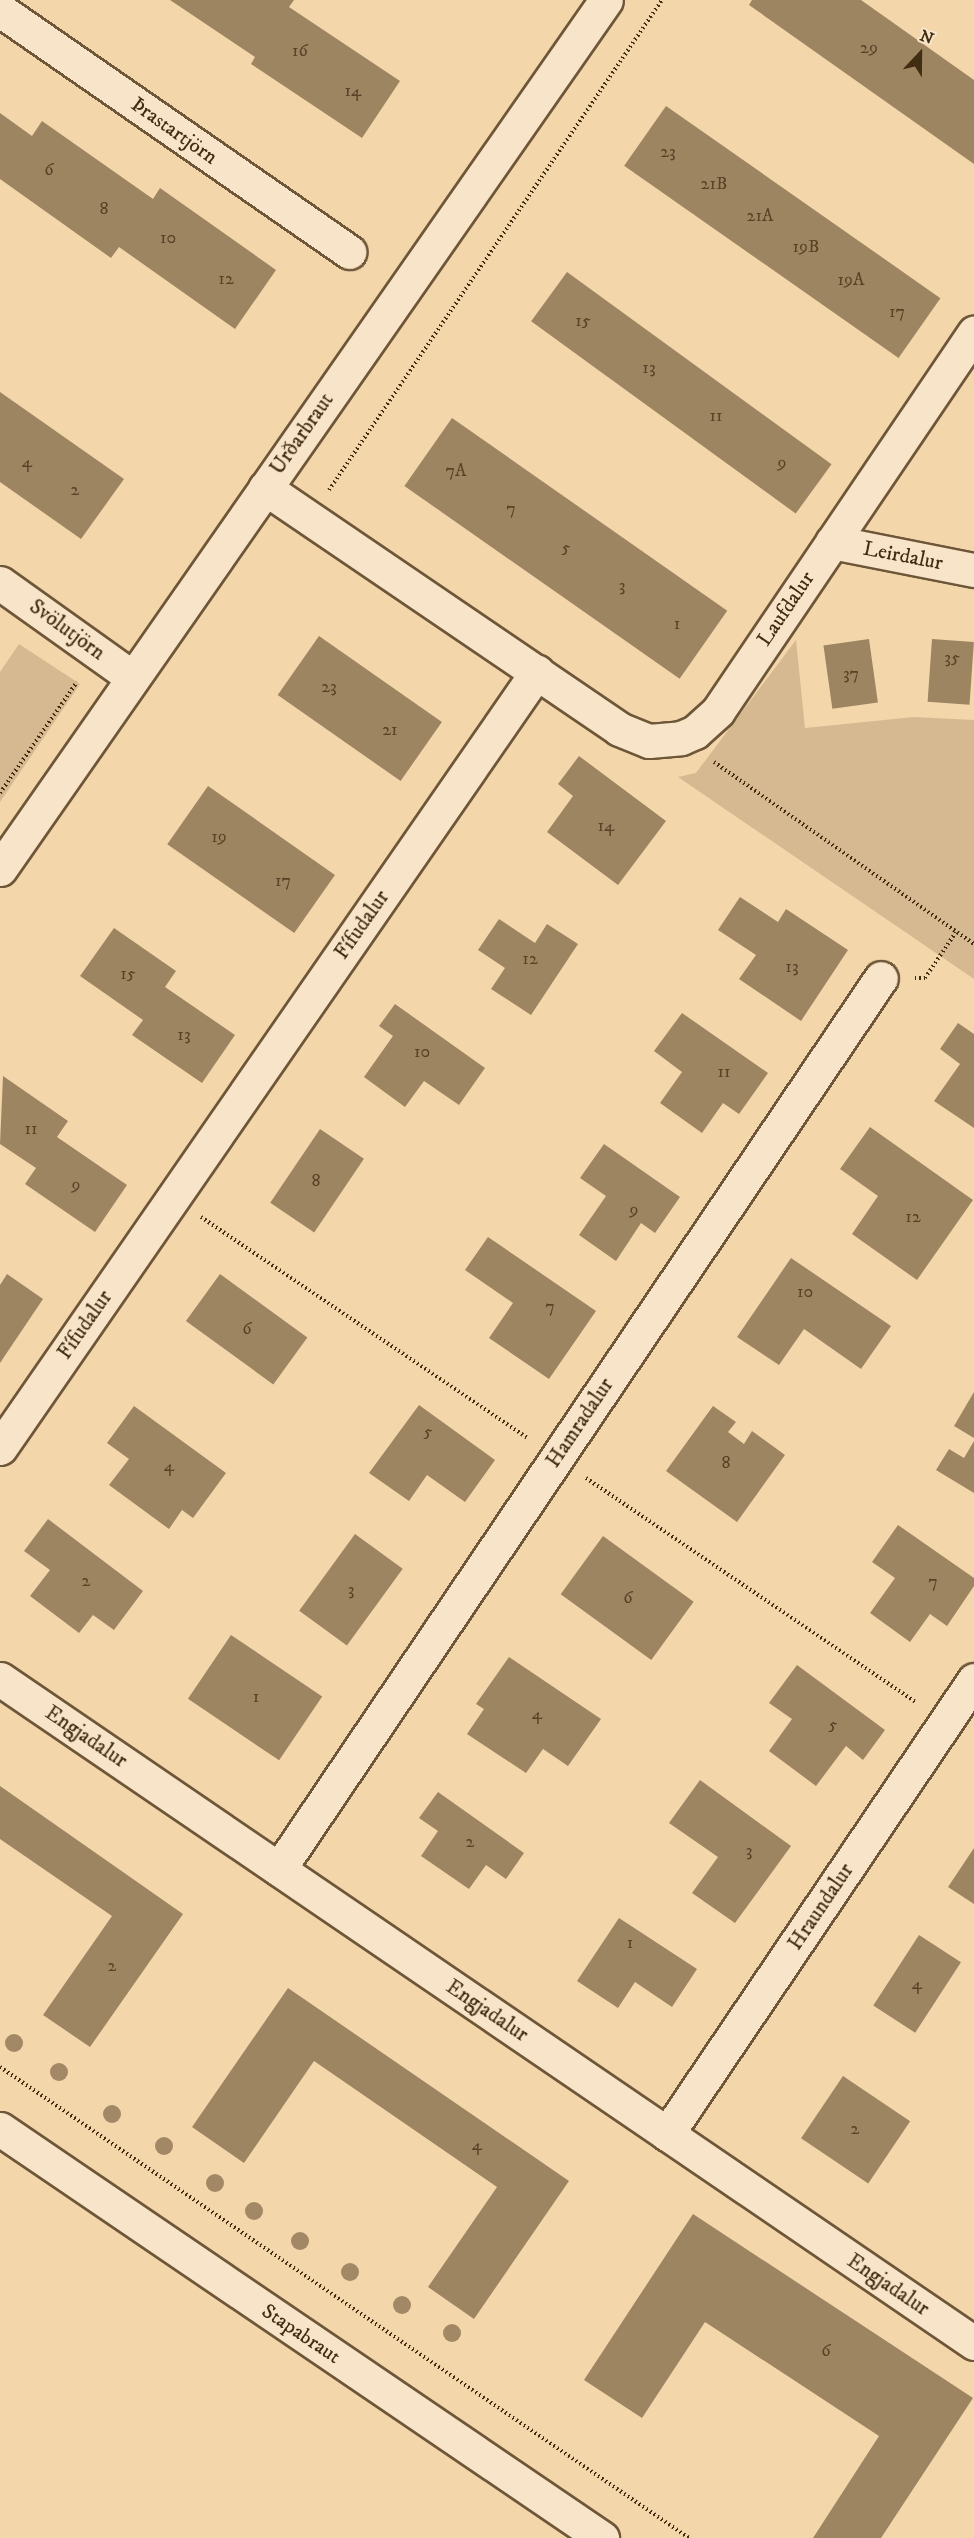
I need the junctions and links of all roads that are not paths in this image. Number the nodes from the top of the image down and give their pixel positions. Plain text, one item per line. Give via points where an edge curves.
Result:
1 (606, 0) edge
2 (0, 10) edge
3 (349, 252) dead end
4 (974, 333) edge
5 (265, 488) junction
6 (832, 542) junction
7 (974, 570) edge
8 (0, 583) edge
9 (537, 672) junction
10 (133, 678) junction
11 (0, 869) edge
12 (881, 978) road end
13 (0, 1448) edge
14 (0, 1679) edge
15 (974, 1680) edge
16 (279, 1869) junction
17 (0, 2129) edge
18 (667, 2134) junction
19 (974, 2343) edge
20 (602, 2538) edge

1 - 5 street, Urðarbraut
2 - 3 street, Þrastartjörn
4 - 6 street, Laufdalur
5 - 9 street
5 - 10 street, Urðarbraut
6 - 7 street, Leirdalur
6 - 9 street, Laufdalur via 718,711 681,738 649,741 634,736
8 - 10 street, Svölutjörn
9 - 13 street, Fífudalur
10 - 11 street, Urðarbraut
12 - 16 street, Hamradalur
14 - 16 street, Engjadalur
15 - 18 street, Hraundalur
16 - 18 street, Engjadalur
17 - 20 street, Stapabraut
18 - 19 street, Engjadalur

